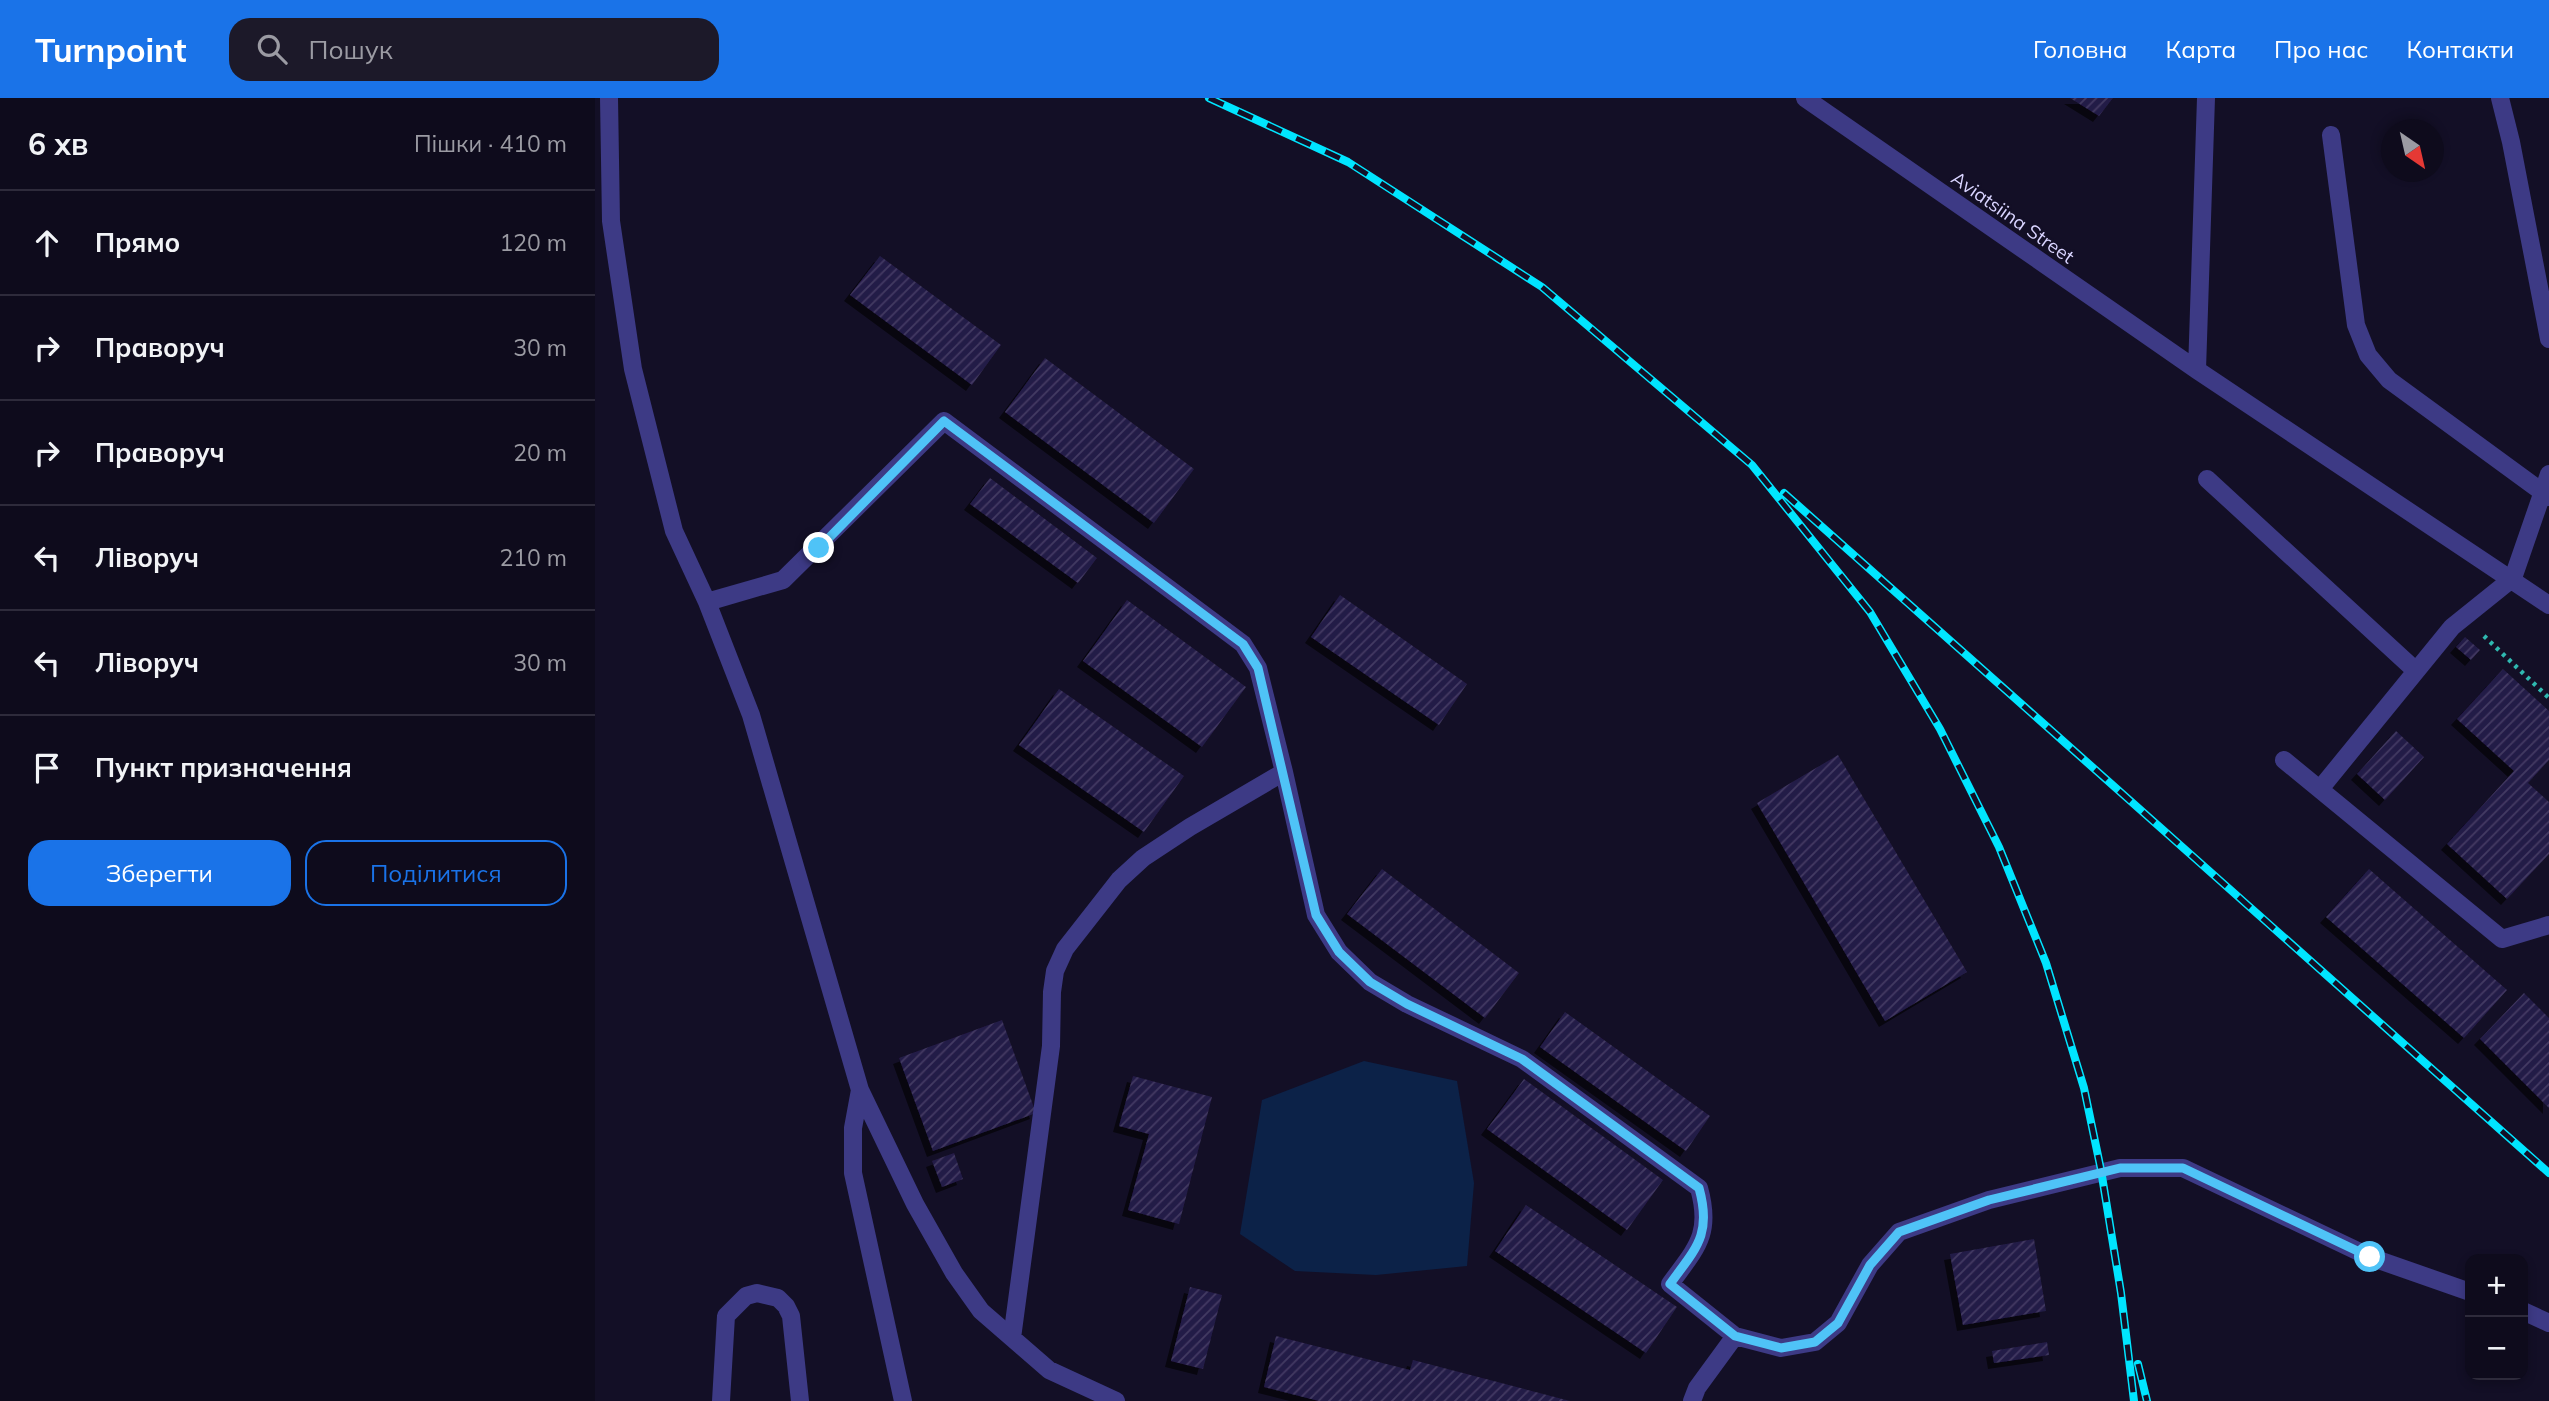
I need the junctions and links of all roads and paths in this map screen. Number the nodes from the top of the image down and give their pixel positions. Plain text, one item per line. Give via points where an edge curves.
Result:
1 (609, 98) edge
2 (1805, 98) edge
3 (2206, 98) edge
4 (2500, 98) edge
5 (2331, 135) dead end
6 (2549, 340) edge
7 (2197, 370) junction
8 (2207, 479) dead end
9 (2547, 487) edge
10 (2513, 578) junction
11 (707, 602) junction
12 (2549, 605) edge
13 (2464, 618) junction
14 (2416, 671) junction
15 (2549, 698) edge
16 (2284, 760) dead end
17 (1284, 772) junction
18 (2320, 789) junction
19 (2549, 925) edge
20 (860, 1090) junction
21 (2465, 1290) edge
22 (2528, 1313) edge
23 (2549, 1323) edge
24 (1735, 1336) junction
25 (1012, 1338) junction
26 (721, 1401) edge
27 (800, 1401) edge
28 (903, 1401) edge
29 (1117, 1401) edge
30 (1692, 1401) edge

1 - 11 street via 611,221 633,369 674,531
2 - 7 street, Aviatsiina Street
3 - 7 street
4 - 6 street
5 - 9 street via 2354,314 2368,355 2389,380
7 - 10 street, Aviatsiina Street
8 - 14 street
9 - 10 street
10 - 12 street, Aviatsiina Street
10 - 13 street
11 - 17 street via 783,580 944,421 1243,644 1258,668
11 - 20 street via 751,715
13 - 14 street
13 - 15 path
14 - 18 street
16 - 18 street
17 - 24 street via 1316,915 1339,952 1370,982 1407,1004 1522,1059 1699,1188 1706,1214 1699,1244 1670,1284
17 - 25 street via 1143,858 1119,880 1065,949 1052,992 1051,1046
18 - 19 street via 2502,939
20 - 25 street via 954,1273 981,1311
20 - 28 street via 853,1128 853,1173
21 - 24 street via 2370,1257 2183,1168 2120,1168 1989,1200 1899,1232 1870,1265 1838,1323 1815,1342 1781,1348
22 - 23 street
24 - 30 street
25 - 29 street via 1049,1370
26 - 27 street via 726,1316 746,1296 757,1293 778,1298 791,1316

